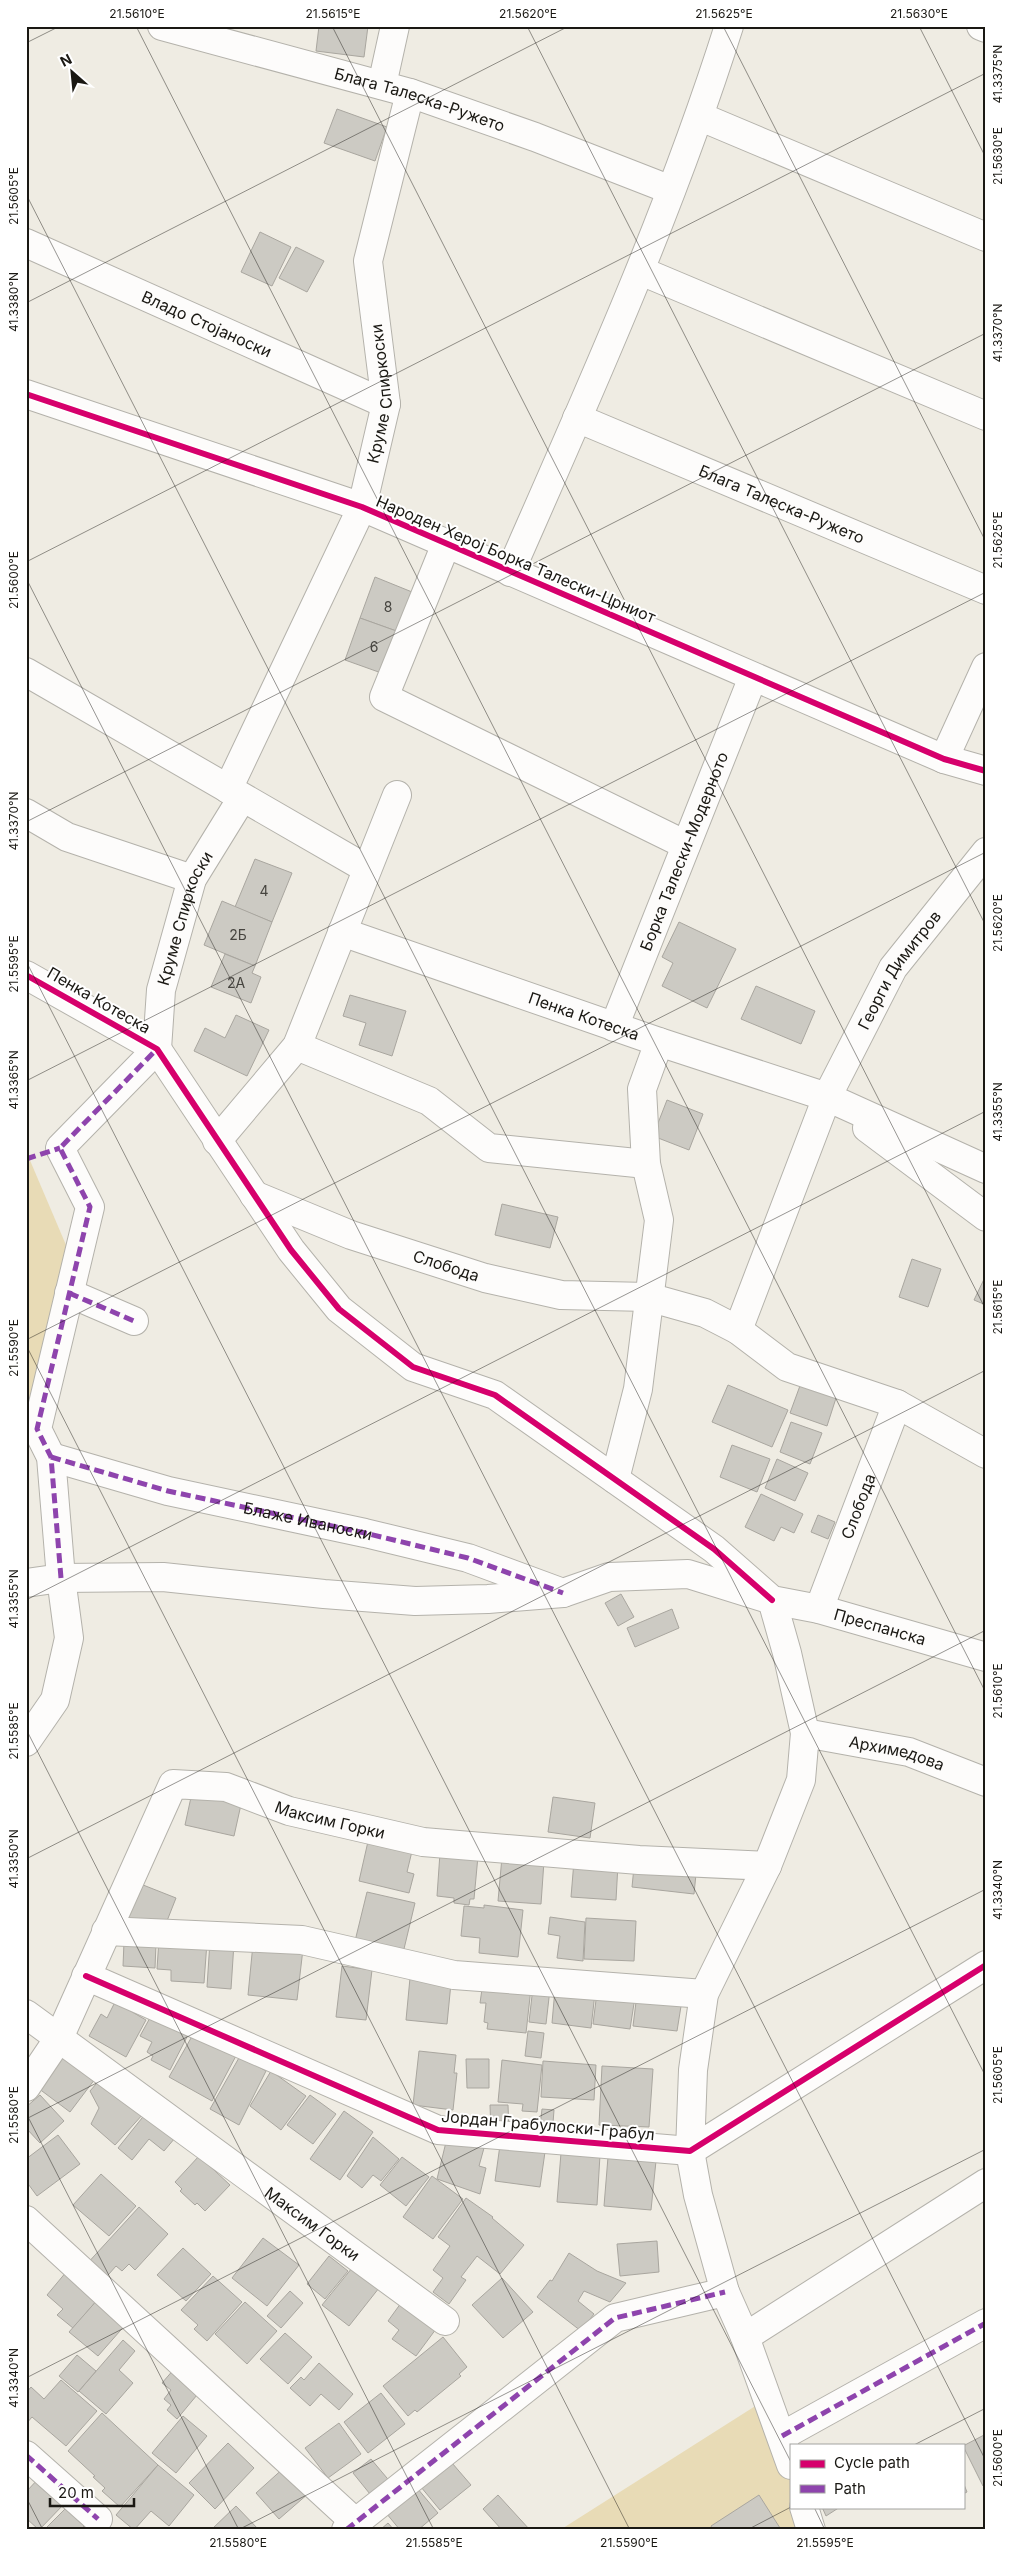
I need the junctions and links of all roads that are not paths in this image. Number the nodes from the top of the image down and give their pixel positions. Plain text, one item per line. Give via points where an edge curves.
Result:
1 (162, 26) edge
2 (395, 26) edge
3 (729, 26) edge
4 (982, 26) edge
5 (986, 28) edge
6 (382, 85) junction
7 (410, 93) junction
8 (701, 117) junction
9 (671, 190) junction
10 (986, 237) edge
11 (26, 243) edge
12 (641, 271) junction
13 (26, 394) edge
14 (386, 404) junction
15 (986, 416) edge
16 (577, 418) junction
17 (362, 507) junction
18 (446, 544) junction
19 (510, 572) junction
20 (986, 590) edge
21 (986, 667) edge
22 (26, 672) edge
23 (753, 676) junction
24 (944, 759) junction
25 (986, 771) edge
26 (235, 794) junction
27 (396, 795) dead end
28 (26, 813) edge
29 (686, 845) junction
30 (986, 852) edge
31 (367, 869) junction
32 (192, 879) junction
33 (342, 932) junction
34 (26, 974) edge
35 (614, 1027) junction
36 (659, 1042) junction
37 (297, 1046) junction
38 (157, 1049) junction
39 (827, 1097) junction
40 (217, 1141) junction
41 (646, 1164) junction
42 (986, 1169) edge
43 (254, 1195) junction
44 (986, 1217) edge
45 (70, 1294) junction
46 (648, 1297) junction
47 (134, 1321) dead end
48 (738, 1330) junction
49 (897, 1404) junction
50 (986, 1454) edge
51 (51, 1457) junction
52 (615, 1478) junction
53 (61, 1578) junction
54 (26, 1583) edge
55 (563, 1593) junction
56 (772, 1600) junction
57 (819, 1609) junction
58 (986, 1657) edge
59 (805, 1733) junction
60 (26, 1742) edge
61 (986, 1782) edge
62 (767, 1866) junction
63 (106, 1931) junction
64 (986, 1965) edge
65 (86, 1976) junction
66 (704, 1994) junction
67 (26, 2014) edge
68 (59, 2038) junction
69 (26, 2087) edge
70 (690, 2151) junction
71 (986, 2183) edge
72 (26, 2220) edge
73 (725, 2292) junction
74 (446, 2321) dead end
75 (986, 2323) edge
76 (745, 2337) junction
77 (782, 2436) junction
78 (26, 2455) edge
79 (790, 2462) edge
80 (98, 2519) dead end
81 (351, 2526) edge

1 - 6 street, Блага Талеска-Ружето
2 - 6 street
3 - 8 street
4 - 5 street
6 - 7 street, Блага Талеска-Ружето
7 - 9 street, Блага Талеска-Ружето
7 - 14 street, Круме Спиркоски via 368,261
8 - 9 street
8 - 10 street
9 - 12 street
11 - 14 street, Владо Стојаноски
12 - 15 street
12 - 16 street
13 - 17 street, Народен Херој Борка Талески-Црниот
14 - 17 street, Круме Спиркоски
16 - 19 street
16 - 20 street, Блага Талеска-Ружето
17 - 18 street, Народен Херој Борка Талески-Црниот
17 - 26 street, Круме Спиркоски
18 - 19 street, Народен Херој Борка Талески-Црниот
18 - 29 street, Народен Херој Борка Талески-Црниот via 384,697
19 - 23 street, Народен Херој Борка Талески-Црниот
21 - 24 street
22 - 26 street
23 - 24 street, Народен Херој Борка Талески-Црниот
23 - 29 street, Борка Талески-Модерното
24 - 25 street, Народен Херој Борка Талески-Црниот
26 - 31 street
26 - 32 street, Круме Спиркоски
27 - 31 street
28 - 32 street via 67,837
29 - 35 street, Борка Талески-Модерното
30 - 39 street, Георги Димитров via 893,968
31 - 33 street
32 - 38 street, Круме Спиркоски via 161,990
33 - 35 street, Пенка Котеска
33 - 37 street
34 - 38 street, Пенка Котеска
35 - 36 street, Пенка Котеска
36 - 39 street, Пенка Котеска
36 - 41 street via 642,1089
37 - 40 street
37 - 41 street via 429,1101 490,1148
38 - 40 street
38 - 45 street via 60,1148 90,1207
39 - 42 street, Пенка Котеска
39 - 44 street, Пенка Котеска
39 - 48 street
40 - 43 street
41 - 46 street via 659,1220
43 - 46 street, Слобода via 351,1235 485,1278 561,1295
43 - 52 street via 291,1250 339,1309 413,1367 495,1395
45 - 47 street
45 - 51 street via 37,1429
46 - 48 street, Слобода via 705,1313
46 - 52 street via 638,1390
48 - 49 street, Слобода via 787,1367
49 - 50 street, Слобода
49 - 57 street, Слобода
51 - 53 street
51 - 55 street, Блаже Иваноски via 168,1491 468,1558
52 - 56 street via 714,1549
53 - 54 street
53 - 55 street via 162,1577 414,1601
53 - 60 street via 69,1638 55,1700
55 - 56 street via 609,1577 688,1574
56 - 57 street, Преспанска
56 - 59 street via 788,1652
57 - 58 street, Преспанска
59 - 61 street, Архимедова via 909,1752
59 - 62 street via 801,1780
62 - 63 street, Максим Горки via 639,1860 423,1842 289,1811 226,1787 174,1784
62 - 66 street
63 - 65 street, Максим Горки
63 - 66 street via 302,1940 454,1976
64 - 70 street
65 - 68 street, Максим Горки
65 - 70 street, Јордан Грабулоски-Грабул via 438,2130
66 - 70 street via 692,2070
67 - 68 street, Максим Горки
68 - 69 street, Максим Горки
68 - 74 street, Максим Горки
70 - 73 street via 698,2195
71 - 76 street
72 - 81 street
73 - 76 street
73 - 81 street via 615,2318
75 - 77 street
76 - 77 street
77 - 79 street
78 - 80 street

